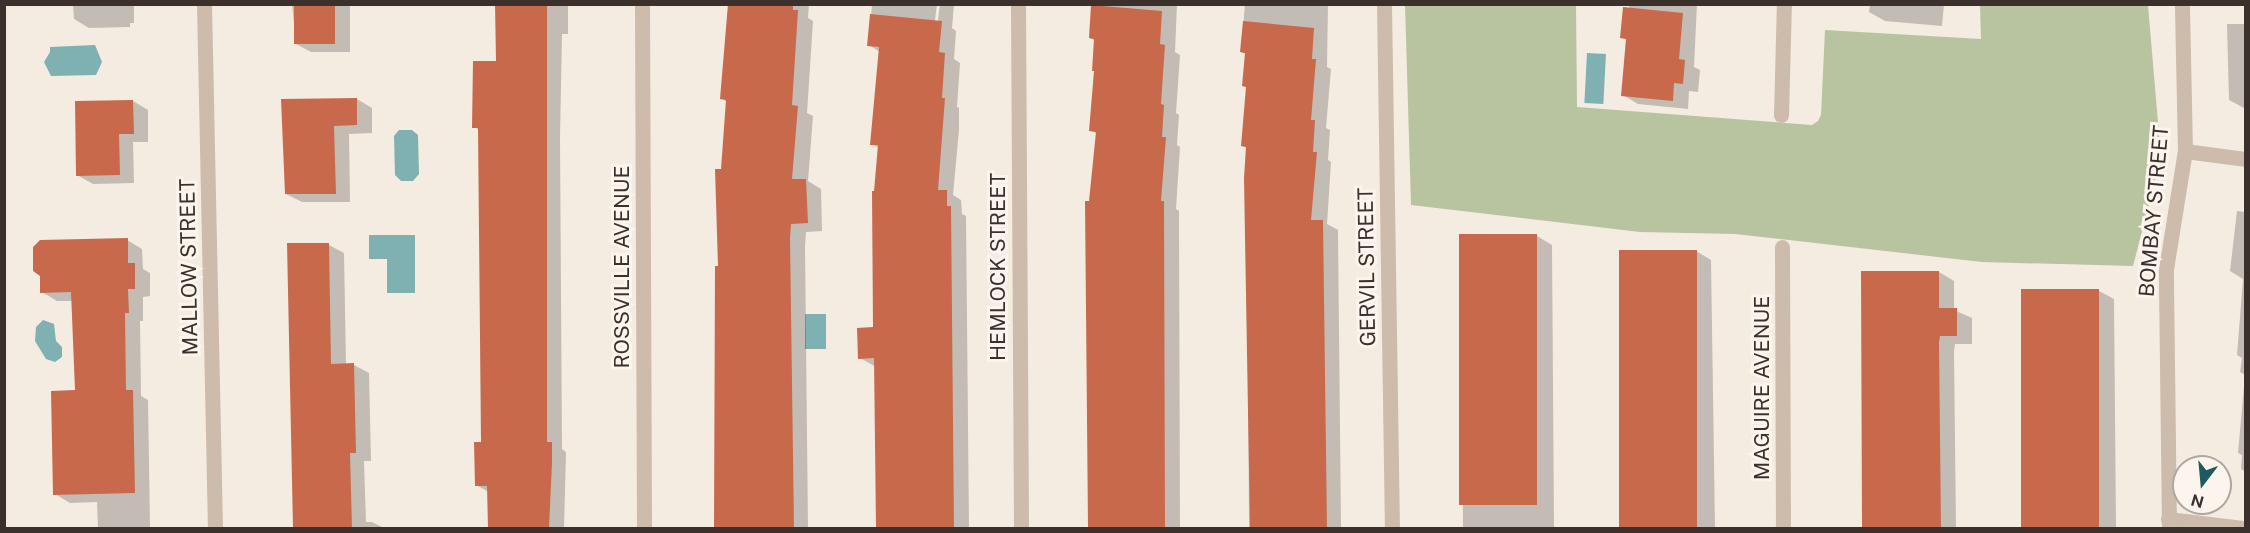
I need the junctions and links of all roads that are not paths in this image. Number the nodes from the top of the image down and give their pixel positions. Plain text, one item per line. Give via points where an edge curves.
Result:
1 (204, 4) edge
2 (642, 4) edge
3 (1018, 4) edge
4 (1384, 4) edge
5 (1784, 4) edge
6 (2182, 4) edge
7 (1781, 115) dead end
8 (2184, 151) junction
9 (2246, 159) edge
10 (1782, 247) dead end
11 (2169, 524) edge
12 (215, 528) edge
13 (644, 528) edge
14 (1021, 528) edge
15 (1392, 528) edge
16 (1784, 528) edge
17 (2242, 528) edge

1 - 12 street, MALLOW STREET
2 - 13 street, ROSSVILLE AVENUE
3 - 14 street, HEMLOCK STREET
4 - 15 street, GERVIL STREET
5 - 7 street
6 - 8 street, BOMBAY STREET
8 - 9 street
8 - 11 street, BOMBAY STREET via 2166,270
10 - 16 street, MAGUIRE AVENUE
11 - 17 street

